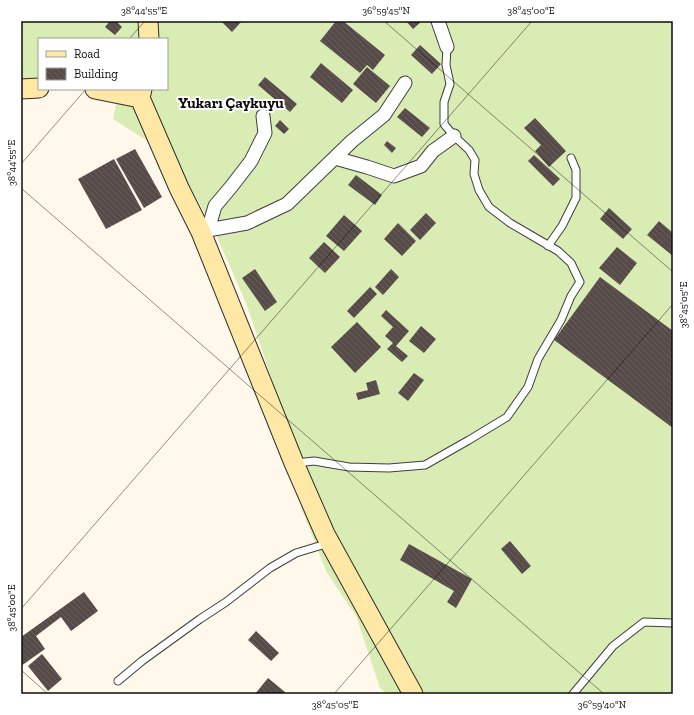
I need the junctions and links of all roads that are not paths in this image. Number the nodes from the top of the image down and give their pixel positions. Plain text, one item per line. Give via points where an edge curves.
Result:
1 (148, 21) edge
2 (438, 21) edge
3 (148, 38) edge
4 (447, 47) joint
5 (406, 83) dead end
6 (38, 88) edge
7 (21, 89) edge
8 (104, 90) edge
9 (141, 94) edge
10 (264, 116) dead end
11 (454, 136) junction
12 (335, 158) junction
13 (571, 158) dead end
14 (204, 231) junction
15 (548, 246) junction
16 (294, 463) junction
17 (331, 542) junction
18 (673, 623) edge
19 (118, 681) dead end
20 (413, 694) edge
21 (573, 694) edge

1 - 3 street
2 - 4 street
4 - 11 lane via 446,65 450,84 444,102 444,124
5 - 12 street via 384,115
6 - 7 street
8 - 9 street
9 - 14 street via 180,188
10 - 14 street via 265,133 251,161 215,206
11 - 12 street via 433,152 421,166 394,176
11 - 15 lane via 469,150 474,160 474,174 479,190 489,207
12 - 14 street via 287,204 247,223
13 - 15 lane via 576,170 576,198 562,226
14 - 16 street
15 - 16 lane via 571,263 580,282 538,359 528,387 507,417 425,465 389,468 349,467 314,461
16 - 17 street via 325,534
17 - 19 lane via 296,553 270,568
17 - 20 street
18 - 21 lane via 644,622 613,646

